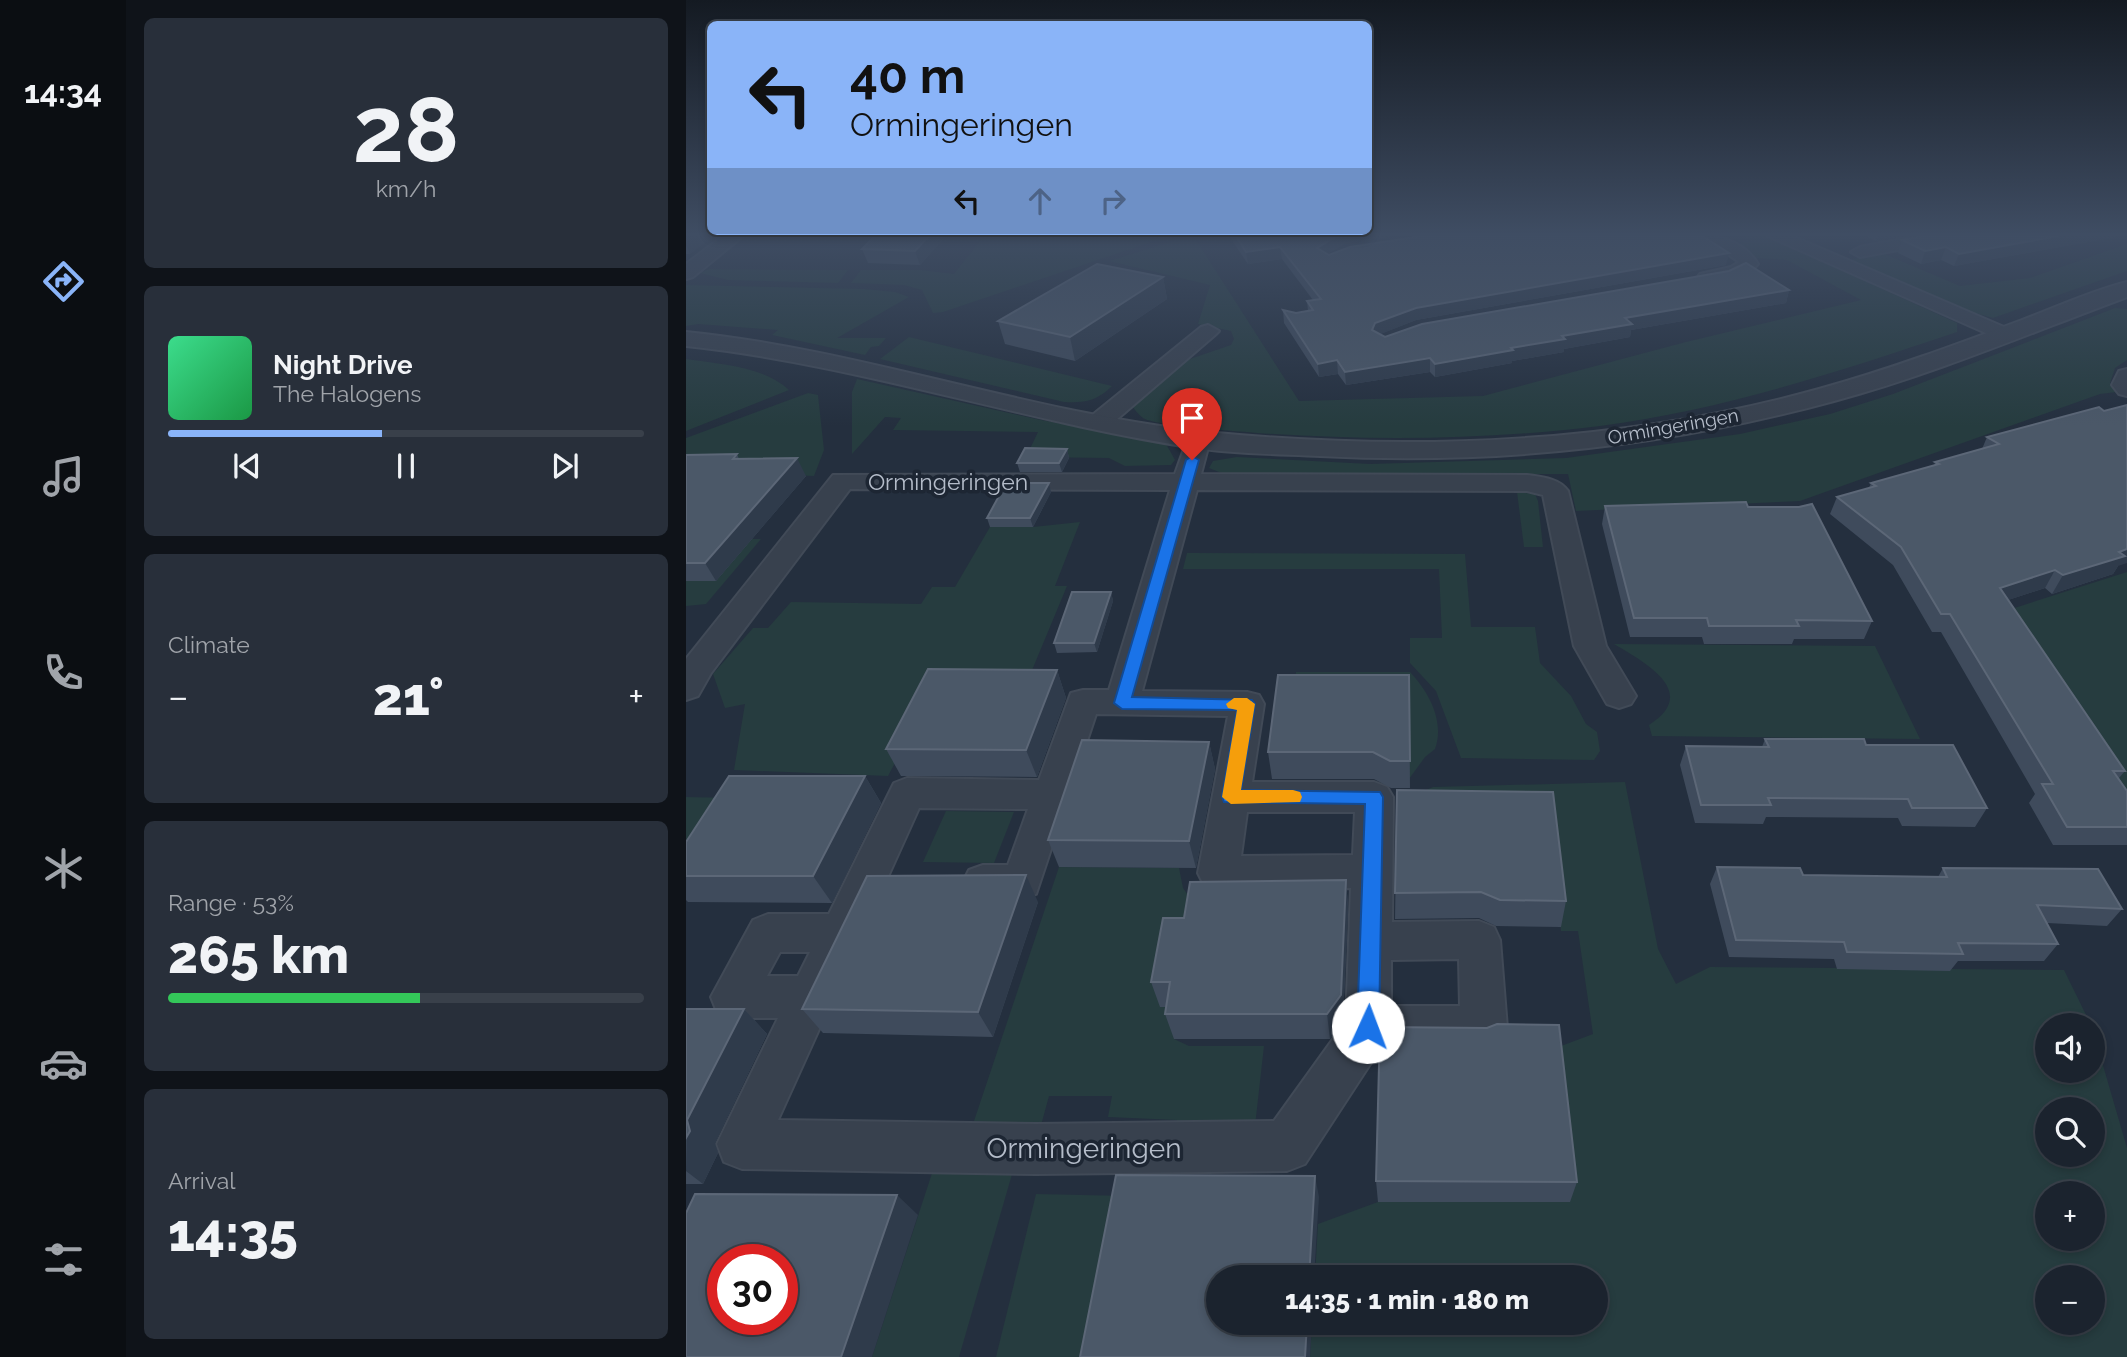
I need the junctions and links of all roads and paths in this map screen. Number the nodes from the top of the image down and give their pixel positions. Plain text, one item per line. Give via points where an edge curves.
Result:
1 (1924, 299) edge
2 (2109, 299) edge
3 (1208, 331) dead end
4 (2004, 334) junction
5 (686, 339) edge
6 (2127, 376) edge
7 (2127, 389) edge
8 (1099, 422) junction
9 (1198, 440) junction
10 (1186, 481) junction
11 (686, 688) edge
12 (1619, 696) dead end
13 (1122, 703) junction
14 (1052, 795) junction
15 (1231, 797) junction
16 (1372, 871) junction
17 (943, 882) edge
18 (840, 933) junction
19 (1370, 941) junction
20 (808, 998) junction
21 (1368, 1027) junction

1 - 4 street
2 - 4 street, Ormingeringen
3 - 8 street
4 - 9 street, Ormingeringen via 1823,396 1680,428 1584,441 1456,449 1340,449
5 - 8 street, Ormingeringen via 773,350
6 - 7 street via 2123,385
8 - 9 street, Ormingeringen
9 - 10 street
10 - 11 street, Ormingeringen via 842,481
10 - 12 street, Ormingeringen via 1527,483 1550,488 1555,491 1562,518 1590,646
10 - 13 street
13 - 14 street via 1083,702
13 - 15 street via 1247,704
14 - 17 street via 1022,882
14 - 18 street, Ormingeringen via 906,793 884,883
15 - 16 street via 1374,797
15 - 16 street via 1218,873
16 - 19 street
18 - 20 street, Ormingeringen
18 - 20 street via 768,933 733,997
19 - 21 street
19 - 21 street via 1479,940 1484,1028
20 - 21 street, Ormingeringen via 742,1143 1036,1149 1287,1146

